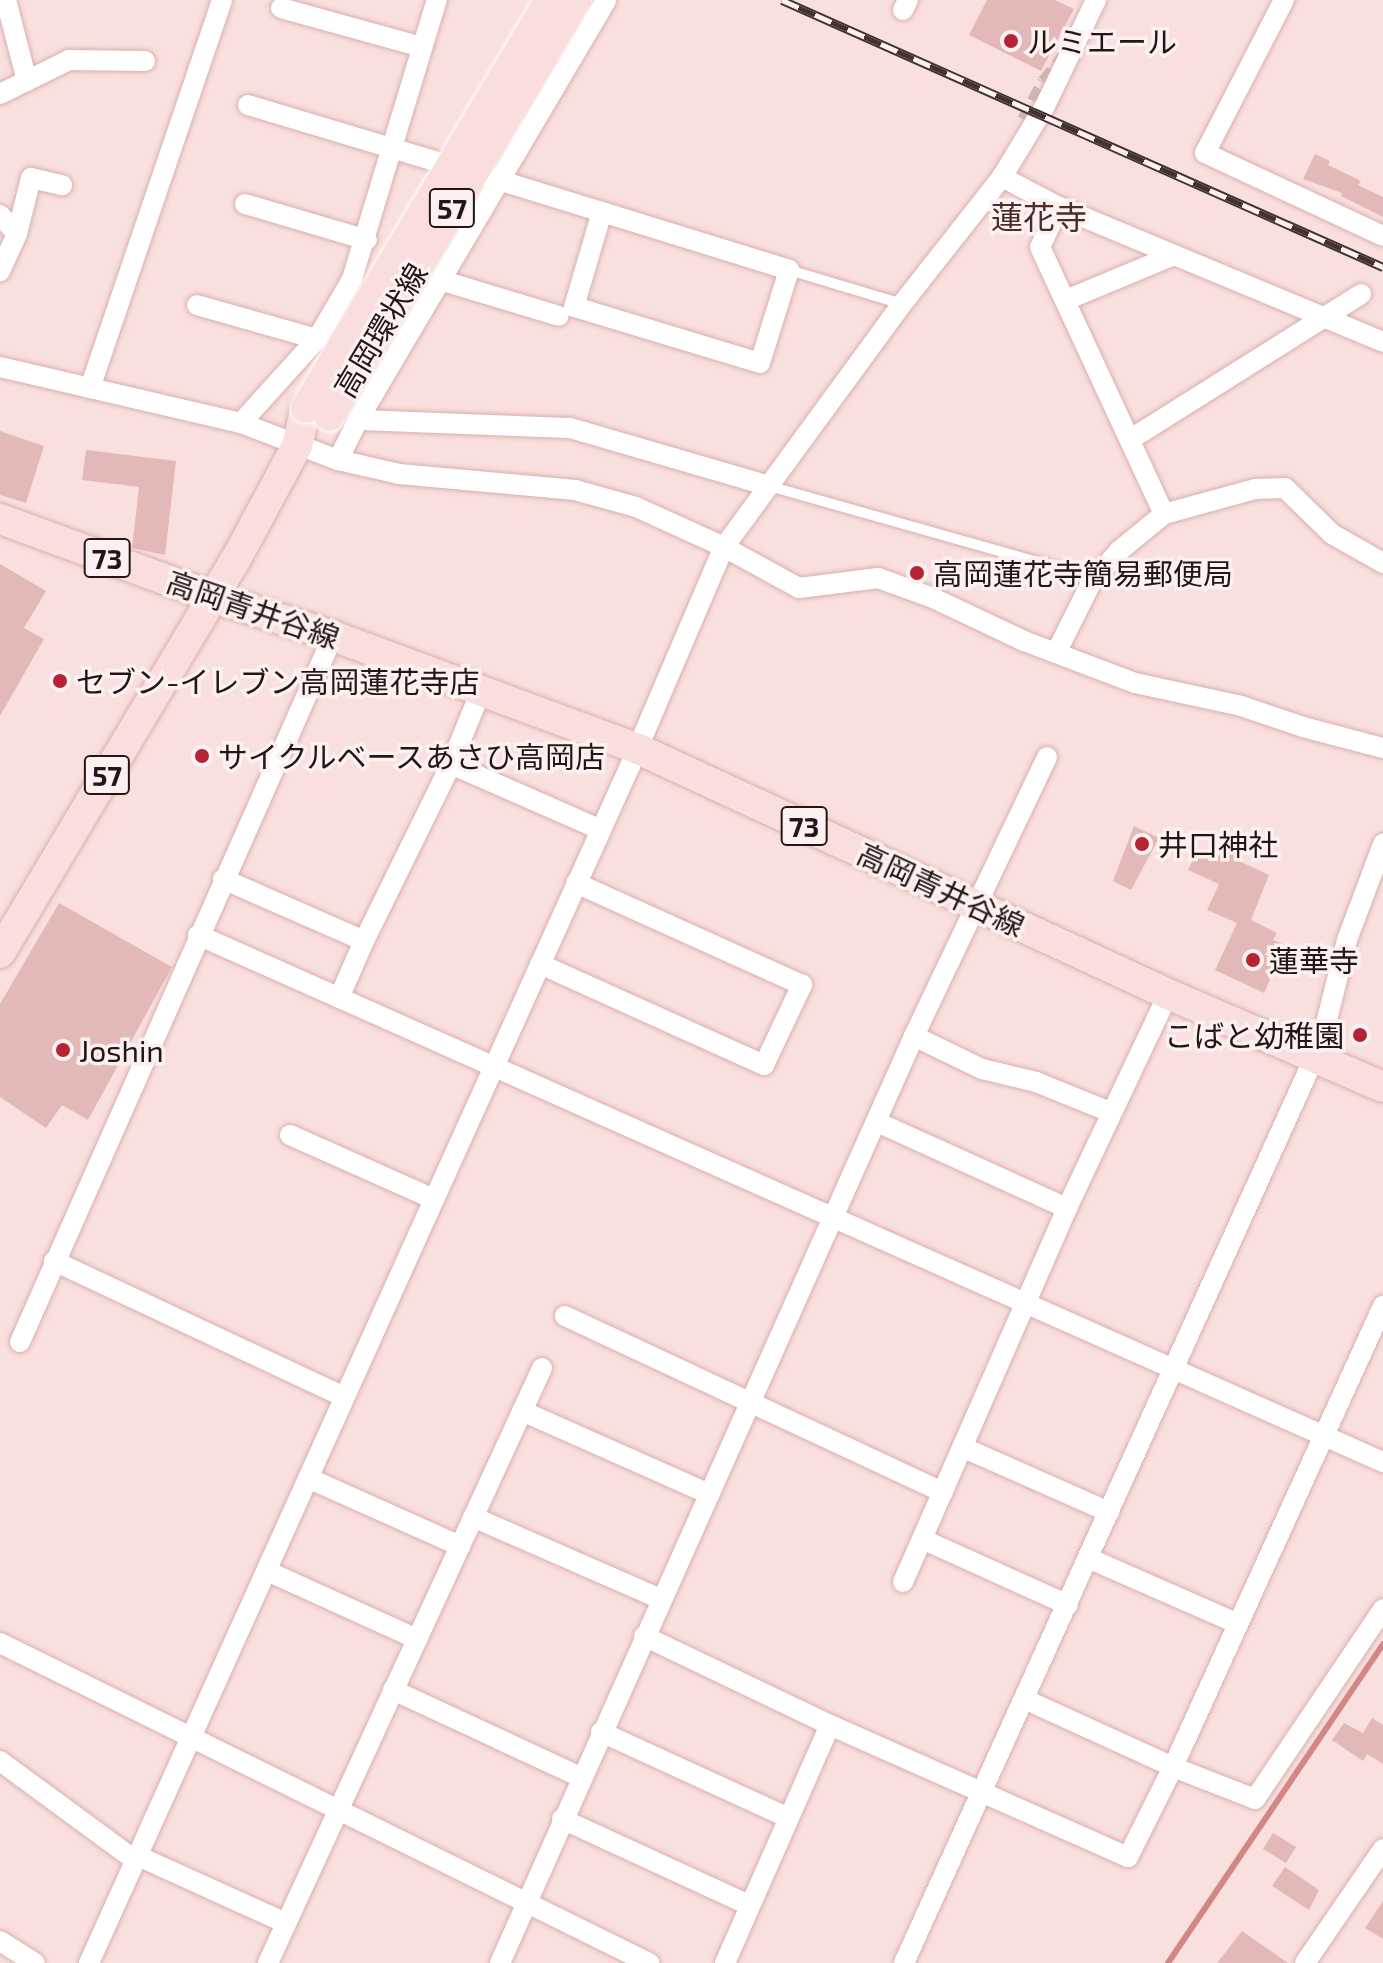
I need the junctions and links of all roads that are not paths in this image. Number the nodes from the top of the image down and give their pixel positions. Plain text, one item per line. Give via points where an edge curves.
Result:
1 (6, 0) edge
2 (222, 0) edge
3 (437, 0) edge
4 (550, 0) edge
5 (576, 0) edge
6 (606, 0) edge
7 (1096, 0) edge
8 (1284, 0) edge
9 (281, 8) dead end
10 (422, 47) junction
11 (145, 61) dead end
12 (27, 81) junction
13 (0, 94) edge
14 (248, 105) dead end
15 (392, 149) junction
16 (1002, 177) junction
17 (498, 180) junction
18 (62, 185) dead end
19 (245, 204) dead end
20 (1059, 207) junction
21 (602, 212) junction
22 (0, 215) edge
23 (17, 234) junction
24 (1383, 236) edge
25 (367, 240) junction
26 (1174, 255) junction
27 (789, 270) junction
28 (0, 271) edge
29 (440, 280) junction
30 (1361, 294) dead end
31 (1066, 300) junction
32 (902, 304) junction
33 (197, 305) dead end
34 (559, 316) dead end
35 (1328, 318) junction
36 (317, 339) junction
37 (1383, 342) edge
38 (0, 367) edge
39 (90, 388) junction
40 (331, 415) junction
41 (241, 423) junction
42 (1131, 439) junction
43 (297, 446) junction
44 (338, 460) junction
45 (769, 486) junction
46 (1164, 514) junction
47 (0, 519) edge
48 (724, 547) junction
49 (1383, 563) edge
50 (1091, 583) junction
51 (213, 597) junction
52 (333, 636) junction
53 (1056, 653) junction
54 (481, 691) junction
55 (1383, 748) edge
56 (638, 749) junction
57 (1047, 757) dead end
58 (451, 764) junction
59 (599, 829) junction
60 (1383, 844) edge
61 (223, 879) junction
62 (576, 883) junction
63 (974, 904) junction
64 (198, 935) junction
65 (364, 941) junction
66 (0, 953) edge
67 (540, 964) junction
68 (1168, 994) junction
69 (339, 998) junction
70 (914, 1036) junction
71 (1315, 1057) junction
72 (493, 1067) junction
73 (1383, 1087) edge
74 (1110, 1112) junction
75 (877, 1122) junction
76 (290, 1135) dead end
77 (434, 1199) junction
78 (1067, 1208) junction
79 (832, 1218) junction
80 (54, 1261) junction
81 (1026, 1304) junction
82 (1383, 1306) edge
83 (565, 1316) dead end
84 (20, 1342) dead end
85 (1374, 1348) edge
86 (542, 1368) dead end
87 (1174, 1370) junction
88 (344, 1397) junction
89 (751, 1400) junction
90 (522, 1411) junction
91 (1322, 1436) junction
92 (962, 1447) junction
93 (1383, 1462) edge
94 (308, 1478) junction
95 (943, 1492) junction
96 (709, 1494) junction
97 (1109, 1512) junction
98 (473, 1517) junction
99 (922, 1539) junction
100 (460, 1546) junction
101 (1088, 1558) junction
102 (267, 1571) junction
103 (903, 1582) dead end
104 (661, 1599) junction
105 (1068, 1605) junction
106 (1383, 1609) edge
107 (1238, 1624) junction
108 (644, 1636) junction
109 (417, 1639) junction
110 (0, 1643) edge
111 (393, 1690) junction
112 (1024, 1699) junction
113 (830, 1725) junction
114 (601, 1732) junction
115 (192, 1738) junction
116 (0, 1761) edge
117 (1173, 1767) junction
118 (580, 1777) junction
119 (982, 1793) junction
120 (339, 1809) junction
121 (787, 1817) junction
122 (562, 1819) junction
123 (1383, 1849) edge
124 (137, 1858) junction
125 (526, 1904) junction
126 (749, 1905) junction
127 (286, 1923) junction
128 (0, 1941) edge
129 (35, 1963) edge
130 (89, 1963) edge
131 (268, 1963) edge
132 (500, 1963) edge
133 (649, 1963) edge
134 (725, 1963) edge
135 (904, 1963) edge
136 (1305, 1963) edge

1 - 12 street
2 - 39 street
3 - 10 street
4 - 40 main road, 高岡環状線 / 57, bridge
5 - 40 main road, 高岡環状線 / 57, bridge
6 - 17 street
7 - 16 street via 1045,106
8 - 24 street via 1205,153
9 - 10 street
10 - 15 street
11 - 12 street via 69,60
12 - 13 street
14 - 15 street
15 - 17 street
15 - 25 street
16 - 20 street
16 - 32 street
17 - 21 street
17 - 29 street
18 - 23 street via 31,178
19 - 25 street
20 - 26 street
20 - 31 street via 1040,247
21 - 27 street
21 - 27 street via 574,307 760,363
22 - 23 street
23 - 28 street
25 - 36 street via 352,279
26 - 31 street
26 - 35 street
27 - 32 lane
29 - 34 street
29 - 40 street
30 - 35 street
31 - 42 street
32 - 45 street
33 - 36 street
35 - 37 street
35 - 42 street
36 - 41 street
38 - 39 street
39 - 41 street
40 - 43 main road, 高岡環状線 / 57
40 - 44 street
40 - 45 street via 570,428
41 - 43 street
42 - 46 street
43 - 44 street
43 - 51 main road, 高岡環状線 / 57
44 - 48 street via 399,474 575,490 636,507
45 - 48 street
45 - 50 lane via 1073,572
46 - 49 street via 1255,489 1285,488 1332,534
46 - 50 street via 1119,551
47 - 51 main road, 高岡青井谷線 / 73
48 - 53 street via 799,588 878,578
48 - 56 street
50 - 53 street
51 - 52 main road, 高岡青井谷線 / 73
51 - 66 main road, 高岡環状線 / 57
52 - 54 main road, 高岡青井谷線 / 73
52 - 61 street
53 - 55 street via 1135,683 1241,706
54 - 56 main road, 高岡青井谷線 / 73
54 - 58 street
56 - 59 street
56 - 63 main road, 高岡青井谷線 / 73
57 - 63 street
58 - 59 street
58 - 65 street
59 - 62 street
60 - 71 street via 1347,940
61 - 64 street
61 - 65 street
62 - 67 street
62 - 67 street via 802,985 764,1065
63 - 68 main road, 高岡青井谷線 / 73
63 - 70 street
64 - 69 street
64 - 80 street
65 - 69 street
67 - 72 street
68 - 71 main road, 高岡青井谷線 / 73
68 - 74 street
69 - 72 street
70 - 74 street via 982,1069 1036,1082
70 - 75 street
71 - 73 main road, 高岡青井谷線 / 73
71 - 87 street
72 - 77 street
72 - 79 street
74 - 78 street
75 - 78 street
75 - 79 street
76 - 77 street
77 - 88 street
78 - 81 street
79 - 81 street
79 - 89 street
80 - 84 street
80 - 88 street
81 - 87 street
81 - 92 street
82 - 85 street
83 - 89 street
85 - 91 street
86 - 90 street
87 - 91 street
87 - 97 street
88 - 94 street
89 - 95 street
89 - 96 street
90 - 96 street
90 - 98 street
91 - 93 street
91 - 107 street
92 - 95 street
92 - 97 street
94 - 100 street
94 - 102 street
95 - 99 street
96 - 104 street
97 - 101 street
98 - 100 street
98 - 104 street
99 - 103 street
99 - 105 street
100 - 109 street
101 - 105 street
101 - 107 street
102 - 109 street
102 - 115 street
104 - 108 street
105 - 112 street
106 - 117 street via 1255,1799
107 - 117 street
108 - 113 street
108 - 114 street
109 - 111 street
110 - 115 street
111 - 118 street
111 - 120 street
112 - 117 street
112 - 119 street
113 - 119 street
113 - 121 street
114 - 118 street
114 - 121 street
115 - 120 street
115 - 124 street
116 - 124 street
117 - 119 street via 1128,1857
118 - 122 street
119 - 135 street
120 - 125 street
120 - 127 street
121 - 126 street
122 - 125 street
122 - 126 street
123 - 136 street
124 - 127 street
124 - 130 street
125 - 132 street
125 - 133 street
126 - 134 street
127 - 131 street
128 - 129 street

